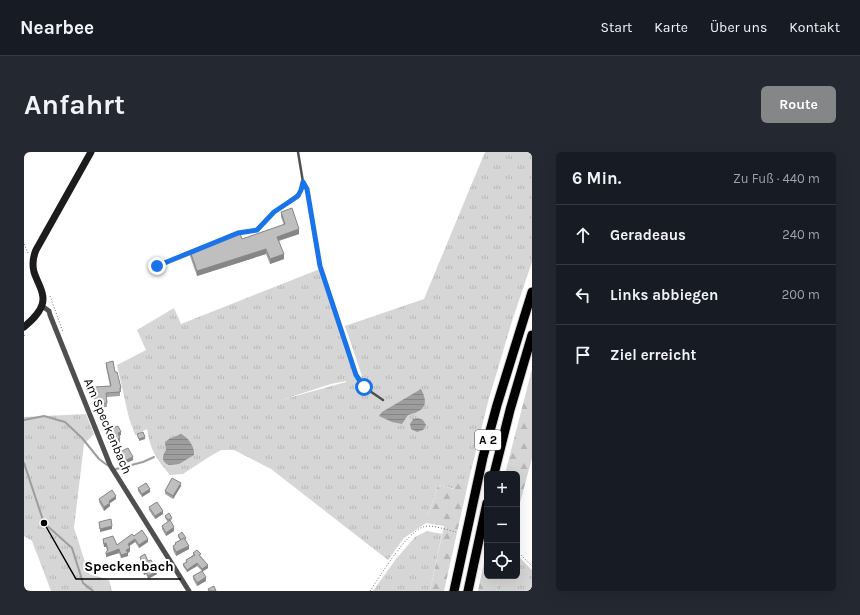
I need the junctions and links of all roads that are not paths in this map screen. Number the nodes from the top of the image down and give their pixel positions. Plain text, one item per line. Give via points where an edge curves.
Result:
1 (91, 152) edge
2 (298, 152) edge
3 (303, 182) junction
4 (238, 233) edge
5 (194, 251) edge
6 (157, 266) dead end
7 (532, 292) edge
8 (42, 306) junction
9 (24, 327) edge
10 (532, 335) edge
11 (383, 400) dead end
12 (495, 471) edge
13 (486, 507) edge
14 (189, 591) edge
15 (454, 591) edge
16 (468, 591) edge

1 - 8 main road via 33,257
2 - 3 lane
3 - 4 lane via 298,196 274,212 257,230
3 - 11 lane via 307,189 320,266 356,375 364,387
5 - 6 lane
7 - 15 highway, A 2 via 487,442
8 - 9 main road
8 - 14 street, Am Speckenbach via 49,311 110,465
10 - 12 highway, A 2
13 - 16 highway

